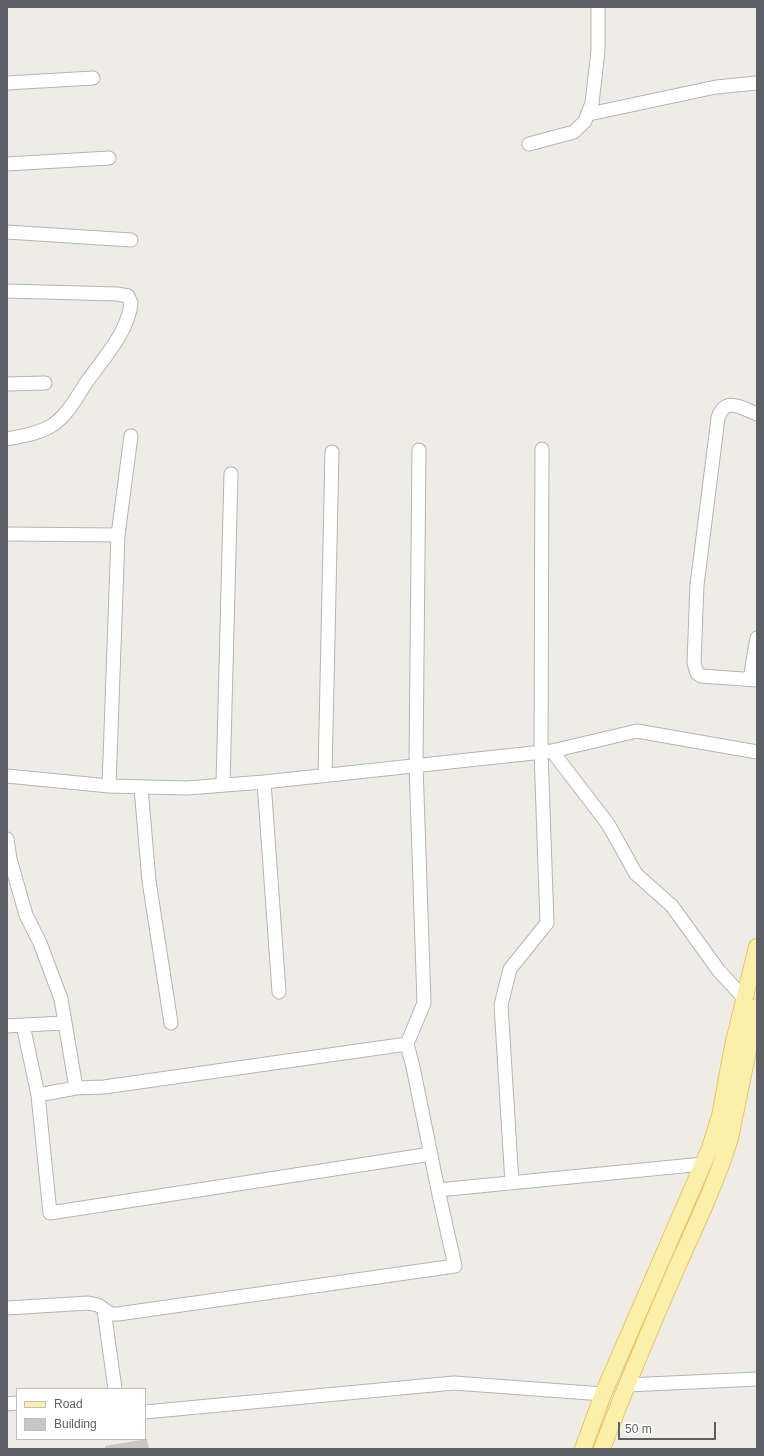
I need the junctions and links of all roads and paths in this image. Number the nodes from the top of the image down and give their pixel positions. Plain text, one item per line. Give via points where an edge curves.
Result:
1 (598, 7) edge
2 (92, 78) dead end
3 (7, 83) edge
4 (757, 83) edge
5 (589, 114) junction
6 (529, 144) dead end
7 (109, 158) dead end
8 (7, 164) edge
9 (7, 232) edge
10 (131, 240) dead end
11 (7, 291) edge
12 (45, 383) dead end
13 (7, 384) edge
14 (757, 414) edge
15 (131, 436) dead end
16 (7, 439) edge
17 (542, 449) dead end
18 (419, 450) dead end
19 (332, 452) dead end
20 (231, 474) dead end
21 (7, 534) edge
22 (118, 535) junction
23 (757, 638) edge
24 (753, 680) edge
25 (546, 751) junction
26 (757, 752) edge
27 (416, 764) junction
28 (325, 775) junction
29 (7, 776) edge
30 (264, 782) junction
31 (223, 784) junction
32 (109, 786) junction
33 (141, 788) junction
34 (7, 839) edge
35 (757, 947) edge
36 (279, 992) dead end
37 (751, 1003) edge
38 (66, 1023) junction
39 (171, 1023) dead end
40 (23, 1025) junction
41 (7, 1026) edge
42 (754, 1038) edge
43 (407, 1044) junction
44 (76, 1088) junction
45 (38, 1095) junction
46 (431, 1154) junction
47 (703, 1164) junction
48 (512, 1183) junction
49 (438, 1190) junction
50 (7, 1308) edge
51 (104, 1310) junction
52 (757, 1379) edge
53 (627, 1385) junction
54 (116, 1388) edge
55 (603, 1394) junction
56 (146, 1412) edge
57 (583, 1449) edge
58 (602, 1449) edge

1 - 5 street via 598,51
2 - 3 street
4 - 5 street via 716,87
5 - 6 street via 580,128 574,132
7 - 8 street
9 - 10 street
11 - 16 street via 117,294 128,296 131,303 113,347 58,420 39,431
12 - 13 street
14 - 24 street via 729,405 721,411 696,585 694,663 697,673 707,678
15 - 22 street
17 - 25 street
18 - 27 street
19 - 28 street
20 - 31 street
21 - 22 street
22 - 32 street
23 - 24 street
25 - 26 street via 636,731
25 - 27 street
25 - 37 street via 608,824 636,874 672,906 719,971
25 - 48 street via 547,923 510,969 501,1005
27 - 28 street
27 - 43 street via 424,1003
28 - 30 street
29 - 32 street
30 - 31 street
30 - 36 street
31 - 33 street via 187,788
32 - 33 street
33 - 39 street via 149,881
34 - 38 street via 26,915 40,943 61,998
35 - 37 main road
37 - 42 main road
37 - 47 main road via 733,1046 720,1116
38 - 40 street
38 - 44 street
40 - 41 street
40 - 45 street
42 - 53 main road via 724,1156
43 - 44 street via 104,1087
43 - 46 street
44 - 45 street
45 - 46 street via 50,1213
46 - 49 street
47 - 48 street
47 - 55 main road
48 - 49 street
49 - 51 street via 455,1266 118,1314
50 - 51 street via 88,1304 98,1305
51 - 54 street
52 - 53 street
53 - 58 main road
55 - 56 street via 454,1383
55 - 57 main road

